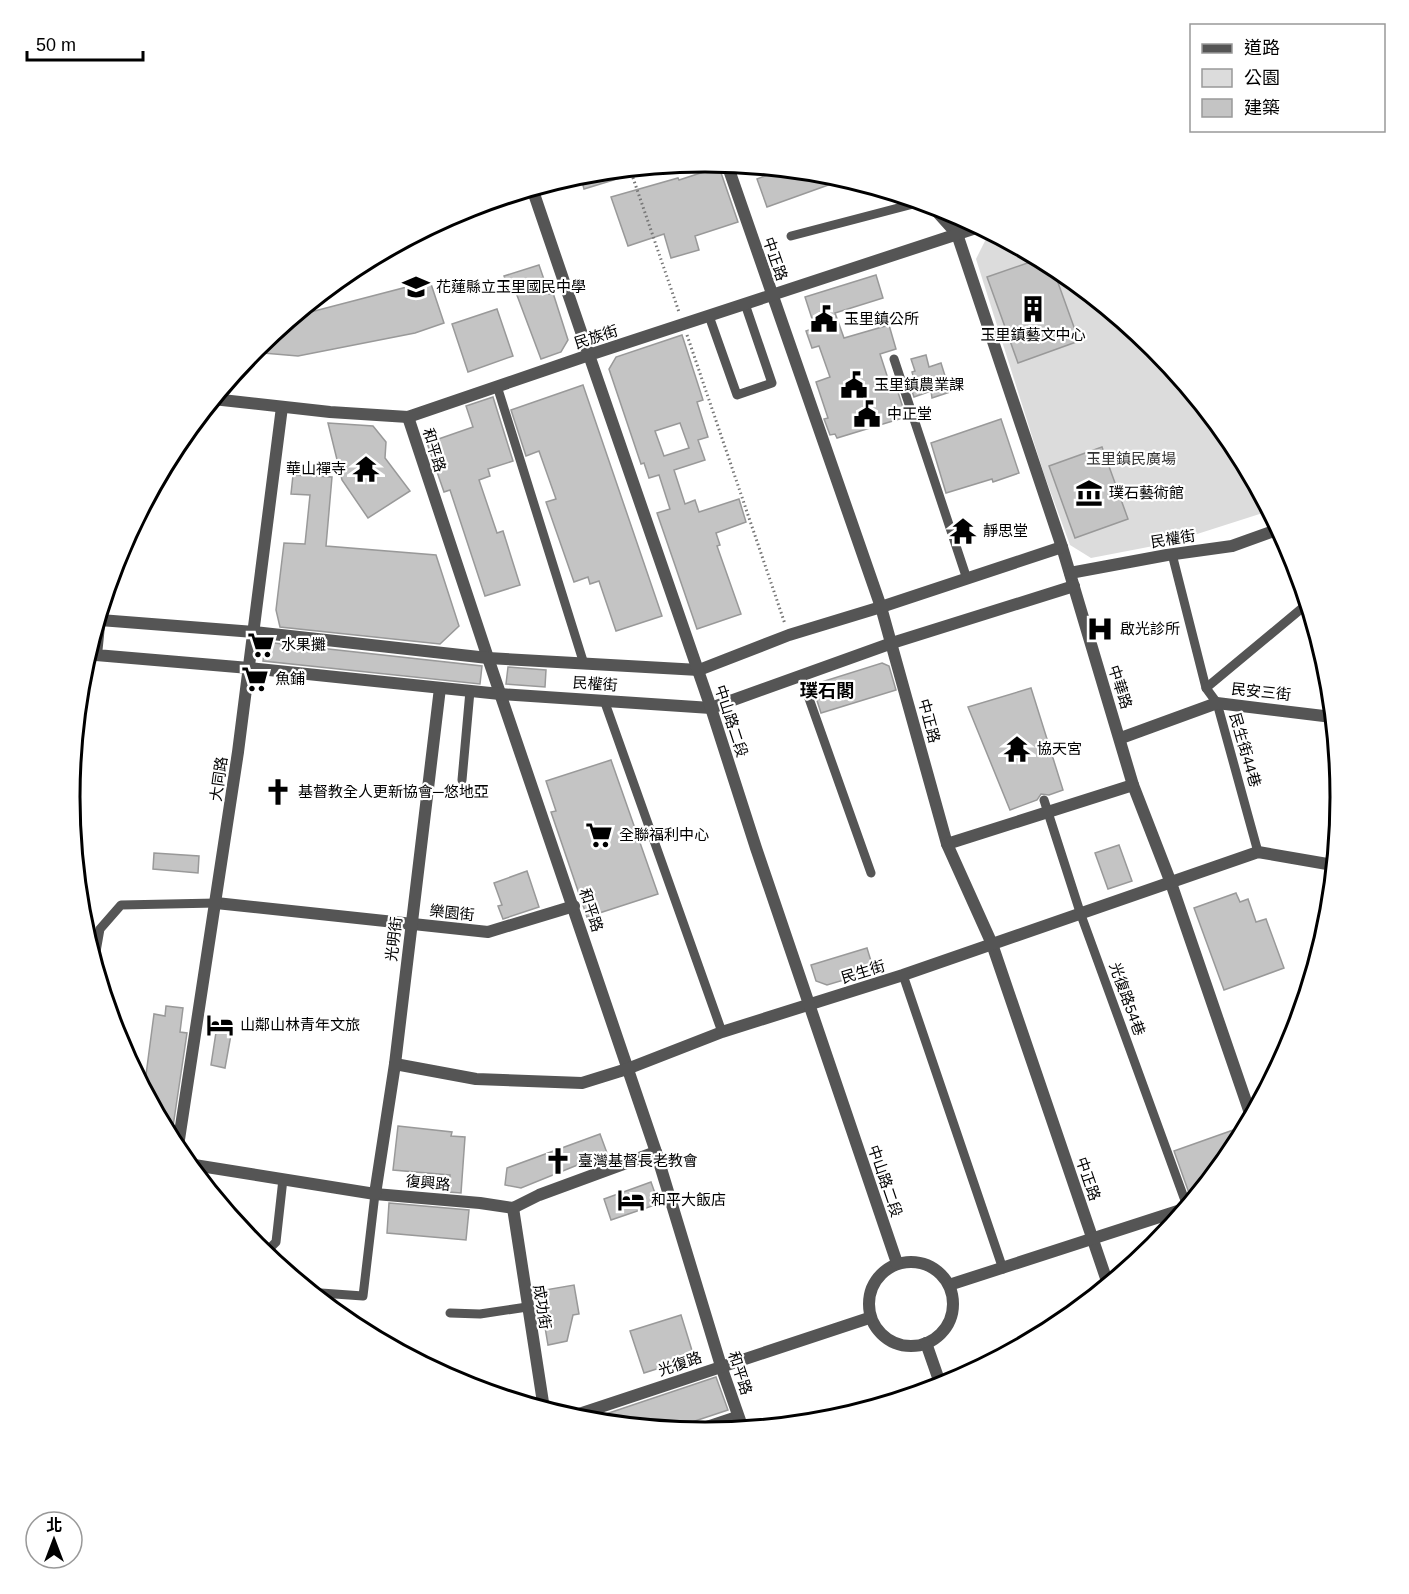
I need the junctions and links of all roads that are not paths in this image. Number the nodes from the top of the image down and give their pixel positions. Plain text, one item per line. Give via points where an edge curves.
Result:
1 (730, 173) edge
2 (535, 196) edge
3 (907, 206) edge
4 (945, 220) edge
5 (968, 230) edge
6 (957, 234) junction
7 (791, 236) dead end
8 (771, 295) junction
9 (745, 304) junction
10 (709, 316) junction
11 (589, 355) junction
12 (894, 359) dead end
13 (497, 386) junction
14 (223, 400) edge
15 (282, 407) junction
16 (408, 417) junction
17 (1270, 532) edge
18 (1062, 548) junction
19 (1172, 554) junction
20 (967, 579) junction
21 (1072, 579) junction
22 (881, 607) junction
23 (1300, 610) edge
24 (105, 620) edge
25 (254, 632) junction
26 (892, 643) junction
27 (96, 655) edge
28 (488, 658) junction
29 (584, 664) junction
30 (249, 668) junction
31 (699, 670) junction
32 (801, 676) junction
33 (440, 688) junction
34 (1206, 688) junction
35 (471, 691) junction
36 (500, 694) junction
37 (604, 700) junction
38 (1217, 703) junction
39 (711, 708) junction
40 (1324, 716) edge
41 (1120, 738) junction
42 (462, 780) dead end
43 (1134, 785) junction
44 (1046, 806) junction
45 (947, 844) junction
46 (1258, 852) junction
47 (1325, 864) edge
48 (871, 873) dead end
49 (1171, 883) junction
50 (216, 903) junction
51 (573, 906) junction
52 (1081, 915) junction
53 (411, 924) junction
54 (98, 944) edge
55 (992, 944) junction
56 (903, 975) junction
57 (809, 1004) junction
58 (722, 1032) junction
59 (395, 1064) junction
60 (627, 1070) junction
61 (1248, 1107) edge
62 (179, 1135) edge
63 (656, 1152) junction
64 (201, 1166) edge
65 (283, 1179) junction
66 (375, 1194) junction
67 (672, 1197) junction
68 (1182, 1199) edge
69 (658, 1202) dead end
70 (513, 1208) junction
71 (1170, 1213) edge
72 (1093, 1240) junction
73 (271, 1247) edge
74 (897, 1263) junction
75 (1003, 1269) junction
76 (1105, 1276) edge
77 (949, 1285) junction
78 (324, 1293) edge
79 (527, 1307) junction
80 (450, 1312) dead end
81 (869, 1318) junction
82 (926, 1343) junction
83 (721, 1366) junction
84 (938, 1376) edge
85 (543, 1401) edge
86 (588, 1411) edge
87 (738, 1415) junction
88 (740, 1421) edge
89 (718, 1422) edge

1 - 8 street, 中正路
2 - 11 street, 中山路二段
3 - 7 lane
4 - 6 street, 中華路
5 - 6 street, 民族街
6 - 8 street, 民族街
6 - 18 street, 中華路
8 - 9 street, 民族街
8 - 22 street, 中正路
9 - 10 street, 民族街
9 - 10 lane via 772,383 737,395
10 - 11 street, 民族街
11 - 13 street, 民族街
11 - 31 street, 中山路二段
12 - 20 lane
13 - 16 street, 民族街
13 - 29 lane
14 - 15 street, 民族街
15 - 16 street, 民族街
15 - 25 street, 大同路
16 - 28 street, 和平路
17 - 19 street, 民權街 via 1232,546
18 - 20 street, 民權街
18 - 21 street, 中華路
19 - 21 street, 民權街
19 - 34 lane, 民生街44巷
20 - 22 street, 民權街
21 - 26 street, 民權街
21 - 41 street, 中華路
22 - 26 street, 中正路
22 - 31 street, 民權街 via 789,635
23 - 34 lane
24 - 25 street, 民權街
25 - 28 street, 民權街
25 - 30 street, 大同路
26 - 32 street, 民權街
26 - 45 street, 中正路
27 - 30 street, 民權街
28 - 29 street, 民權街
28 - 36 street, 和平路
29 - 31 street, 民權街
30 - 33 street, 民權街
30 - 50 street, 大同路
31 - 39 street, 中山路二段
32 - 39 street, 民權街
32 - 48 lane
33 - 35 street, 民權街
33 - 53 street, 光明街
34 - 38 lane, 民生街44巷
35 - 36 street, 民權街
35 - 42 lane
36 - 37 street, 民權街
36 - 51 street, 和平路
37 - 39 street, 民權街
37 - 58 lane
38 - 40 street, 民安三街
38 - 41 street, 民安三街
38 - 46 lane, 民生街44巷
39 - 57 street, 中山路二段
41 - 43 street, 中華路
43 - 44 street
43 - 49 street, 中華路
44 - 45 street
44 - 52 lane, 光復路54巷
45 - 55 street, 中正路
46 - 47 street, 民生街
46 - 49 street, 民生街
49 - 52 street, 民生街
49 - 61 street, 中華路
50 - 53 street, 樂園街
50 - 54 lane via 121,905 100,930
50 - 62 street, 大同路
51 - 53 street, 樂園街 via 488,932
51 - 60 street, 和平路
52 - 55 street, 民生街
52 - 68 lane, 光復路54巷
53 - 59 street, 光明街
55 - 56 street, 民生街
55 - 72 street, 中正路
56 - 57 street, 民生街
56 - 75 lane
57 - 58 street, 民生街
57 - 74 street, 中山路二段
58 - 60 street, 民生街
59 - 60 street, 民生街 via 476,1079 582,1083
59 - 66 street, 光明街
60 - 63 street, 和平路
63 - 67 street, 和平路
63 - 70 street
64 - 65 street, 復興路
65 - 66 street, 復興路
65 - 73 lane via 276,1242
66 - 70 street, 復興路
66 - 78 lane via 363,1296
67 - 69 lane
67 - 83 street, 和平路
70 - 79 street, 成功街
71 - 72 street
72 - 75 street
72 - 76 street, 中正路
74 - 77 street via 927,1264 944,1276
74 - 81 street via 872,1284
75 - 77 street
77 - 82 street via 952,1315 946,1328
79 - 80 lane via 480,1314
79 - 85 street, 成功街
81 - 82 street via 895,1344
81 - 83 street, 光復路
82 - 84 street
83 - 86 street, 光復路
83 - 87 street, 和平路
87 - 88 street, 和平路
87 - 89 lane, 和平路

